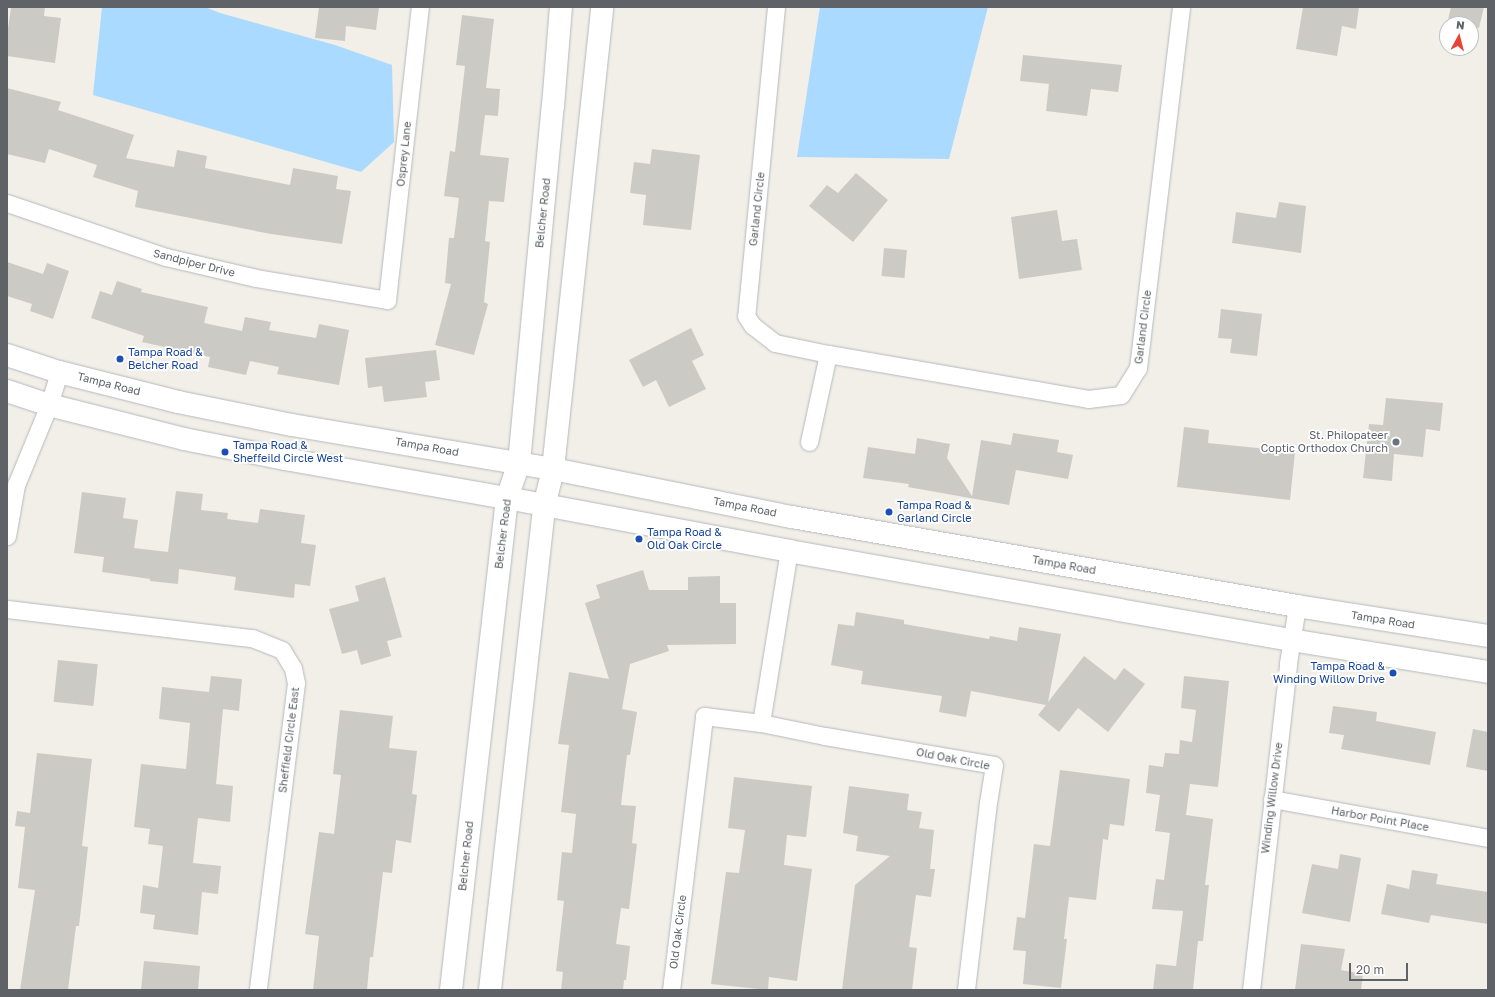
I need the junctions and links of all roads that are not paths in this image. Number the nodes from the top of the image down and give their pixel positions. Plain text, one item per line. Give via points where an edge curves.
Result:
1 (420, 7) edge
2 (561, 7) edge
3 (602, 7) edge
4 (776, 7) edge
5 (1181, 7) edge
6 (7, 203) edge
7 (387, 300) joint
8 (828, 354) junction
9 (7, 355) edge
10 (59, 372) junction
11 (7, 392) edge
12 (49, 405) junction
13 (809, 442) dead end
14 (518, 463) junction
15 (553, 468) junction
16 (507, 498) junction
17 (544, 506) junction
18 (7, 536) edge
19 (789, 551) junction
20 (1296, 606) junction
21 (7, 609) edge
22 (1488, 636) edge
23 (1291, 640) junction
24 (1488, 672) edge
25 (761, 723) junction
26 (1272, 799) junction
27 (1488, 838) edge
28 (258, 990) edge
29 (451, 990) edge
30 (490, 990) edge
31 (671, 990) edge
32 (966, 990) edge
33 (1251, 990) edge

1 - 7 street, Osprey Lane
2 - 14 main road, Belcher Road via 553,114
3 - 15 main road
4 - 8 street, Garland Circle via 746,316 752,325 775,343
5 - 8 street, Garland Circle via 1138,368 1121,395 1088,399
6 - 7 street, Sandpiper Drive via 166,257 256,278
8 - 13 street
9 - 10 main road, Tampa Road
10 - 12 street
10 - 14 main road, Tampa Road via 192,405 292,425
11 - 12 main road
12 - 16 main road via 184,440
12 - 18 street via 16,485
14 - 15 main road, Tampa Road
14 - 16 main road, Belcher Road
15 - 17 main road
15 - 20 main road, Tampa Road via 792,517
16 - 17 main road
16 - 29 main road, Belcher Road
17 - 19 main road
17 - 30 main road
19 - 23 main road
19 - 25 street
20 - 22 main road, Tampa Road
20 - 23 street, Winding Willow Drive
21 - 28 street, Sheffield Circle East via 252,638 282,650 292,668 296,683
23 - 24 main road
23 - 26 street, Winding Willow Drive
25 - 31 street, Old Oak Circle via 704,716
25 - 32 street, Old Oak Circle via 994,765
26 - 27 street, Harbor Point Place
26 - 33 street, Winding Willow Drive

